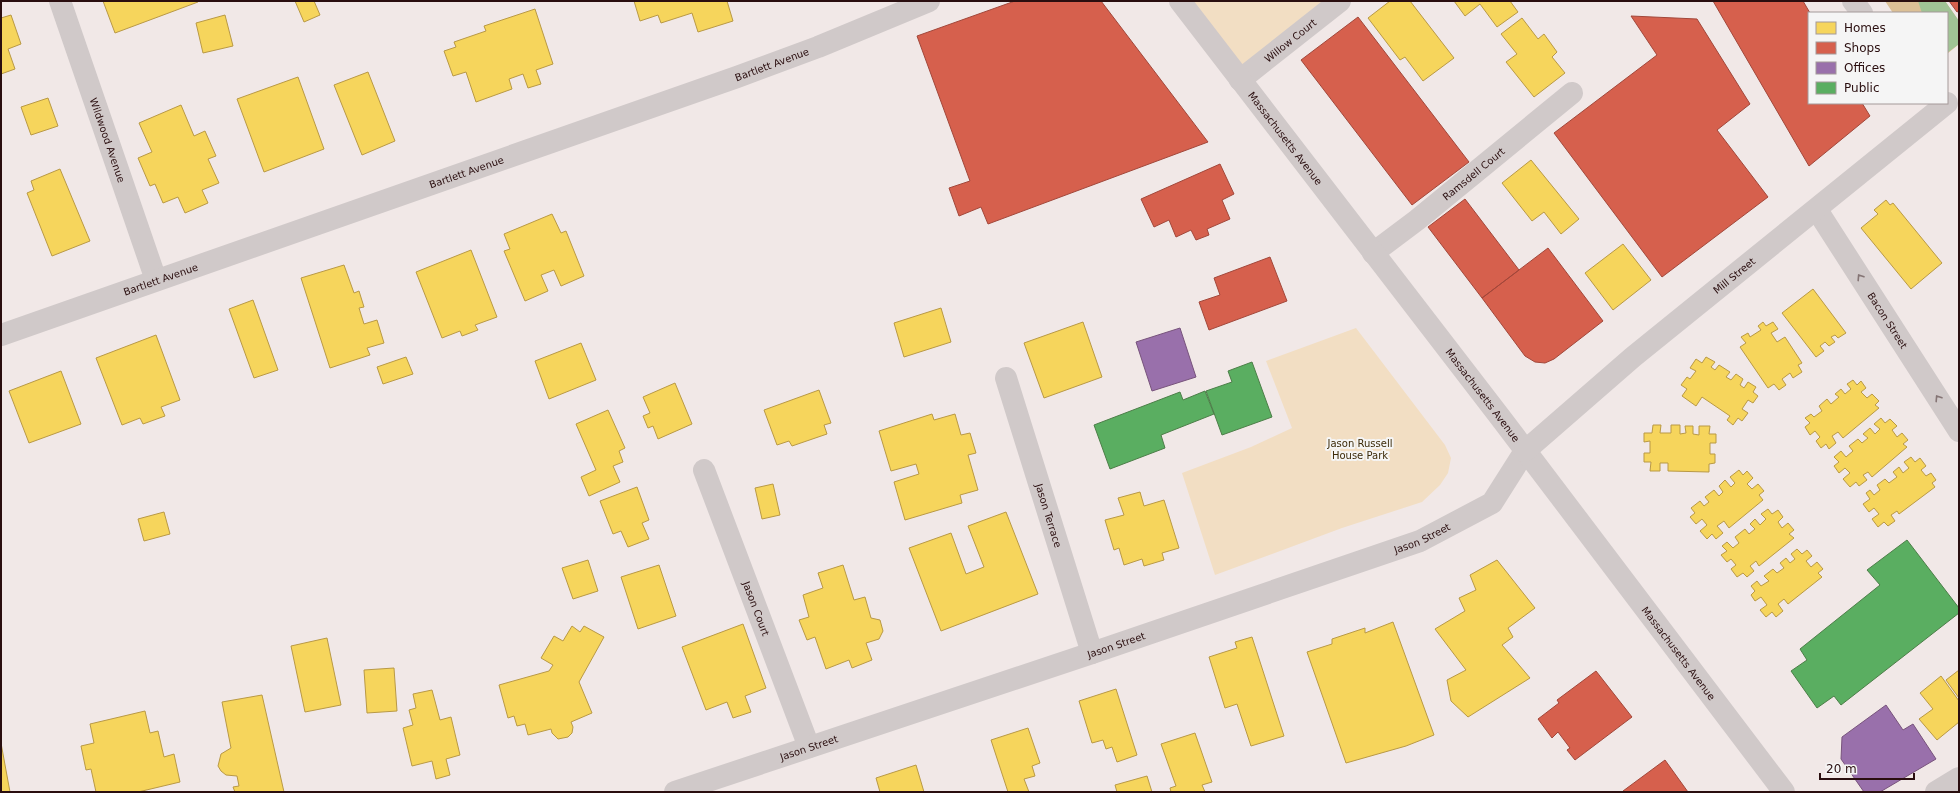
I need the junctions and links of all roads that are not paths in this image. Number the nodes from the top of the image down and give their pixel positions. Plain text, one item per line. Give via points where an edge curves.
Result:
1 (60, 1) edge
2 (929, 1) edge
3 (1180, 1) edge
4 (1340, 1) edge
5 (1853, 1) edge
6 (1861, 12) edge
7 (1240, 80) junction
8 (1959, 92) edge
9 (1572, 93) dead end
10 (1948, 100) edge
11 (1942, 104) edge
12 (1817, 210) junction
13 (1373, 253) junction
14 (156, 280) junction
15 (1, 335) edge
16 (1006, 378) dead end
17 (1959, 431) edge
18 (1525, 451) junction
19 (704, 470) dead end
20 (1092, 653) junction
21 (809, 747) junction
22 (1959, 778) edge
23 (675, 792) edge
24 (1784, 792) edge
25 (1936, 792) edge

1 - 14 street, Wildwood Avenue
2 - 14 street, Bartlett Avenue via 737,77
3 - 7 street, Massachusetts Avenue
4 - 7 street, Willow Court
5 - 6 street
7 - 13 street, Massachusetts Avenue
8 - 10 street, Mill Street
9 - 13 street, Ramsdell Court
11 - 12 street, Mill Street
17 -> 12 street, Bacon Street
12 - 18 street, Mill Street via 1633,357
13 - 18 street, Massachusetts Avenue
14 - 15 street, Bartlett Avenue
16 - 20 street, Jason Terrace
18 - 20 street, Jason Street via 1492,502 1420,541
18 - 24 street, Massachusetts Avenue
19 - 21 street, Jason Court
20 - 21 street, Jason Street
21 - 23 street, Jason Street
22 - 25 street

